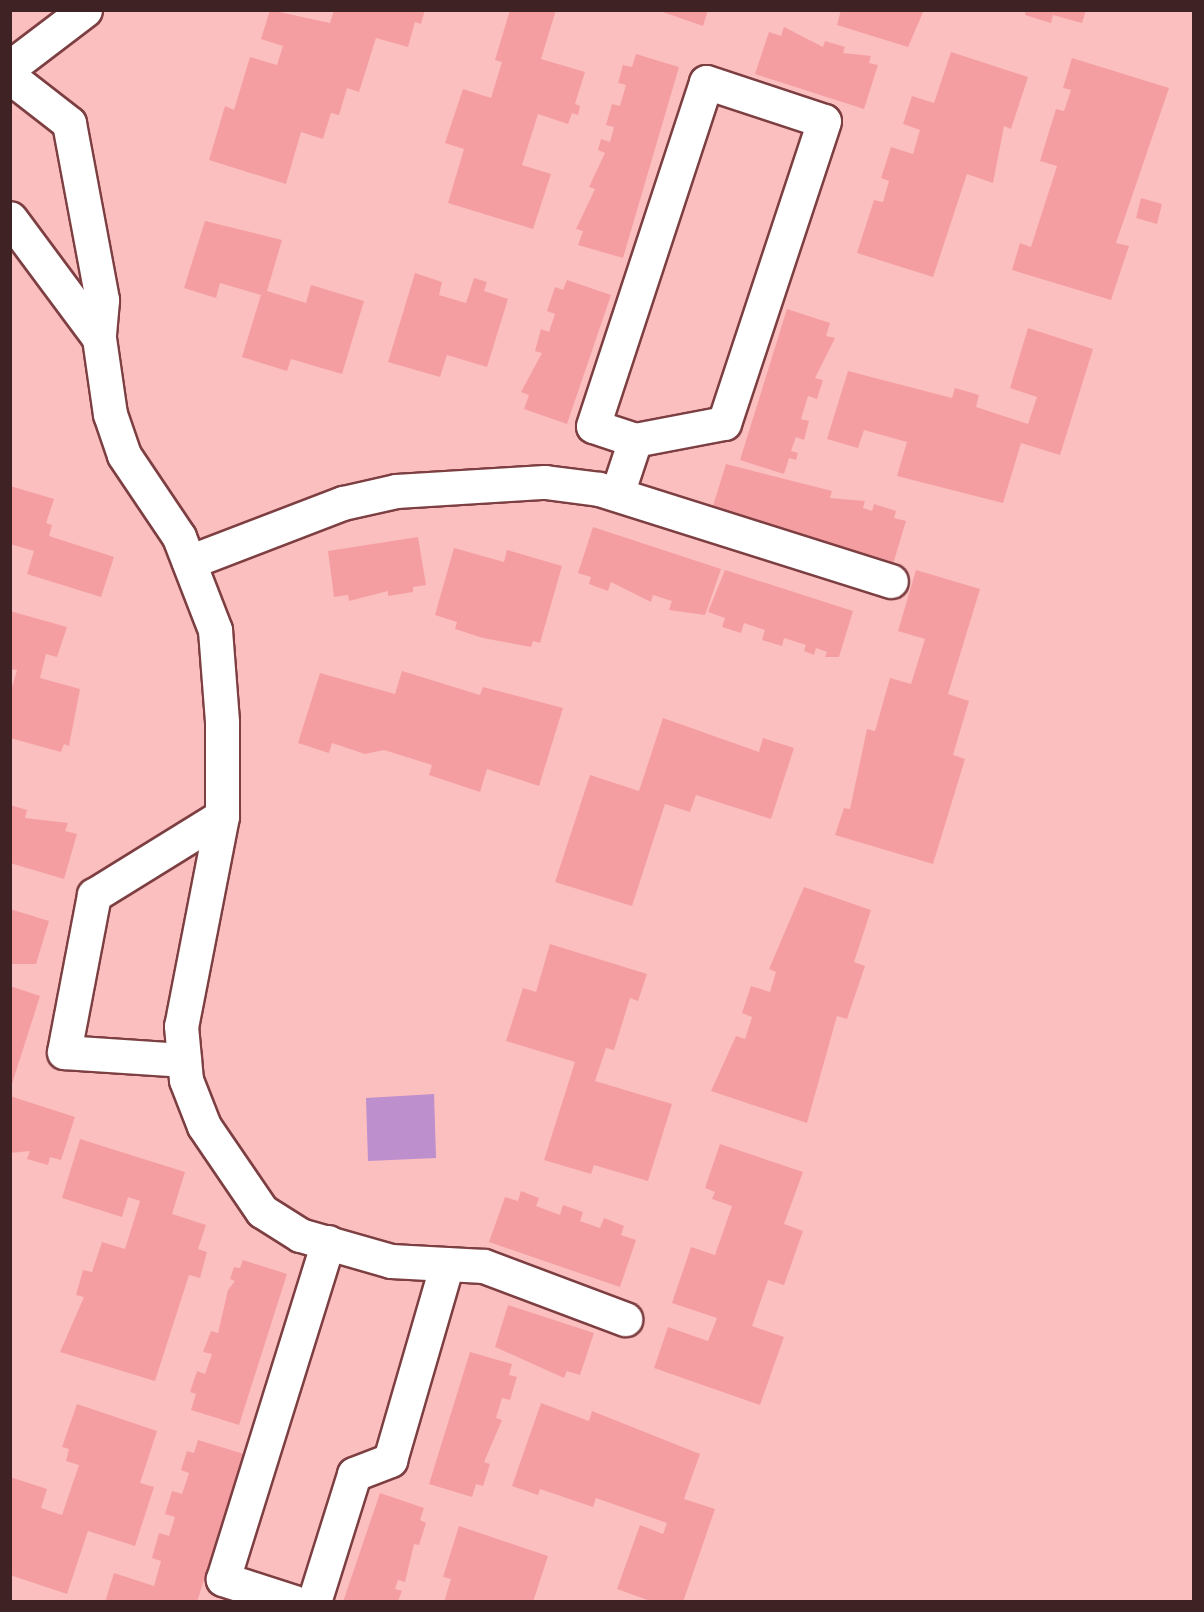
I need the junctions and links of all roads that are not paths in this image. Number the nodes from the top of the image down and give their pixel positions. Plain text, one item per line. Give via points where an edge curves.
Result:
1 (85, 10) edge
2 (10, 67) edge
3 (10, 77) edge
4 (10, 218) edge
5 (99, 338) junction
6 (635, 440) junction
7 (617, 494) junction
8 (189, 562) junction
9 (891, 581) dead end
10 (222, 816) junction
11 (184, 1060) junction
12 (328, 1242) junction
13 (447, 1264) junction
14 (625, 1319) dead end
15 (294, 1602) edge
16 (314, 1602) edge

1 - 2 street
3 - 5 street via 69,123 102,300
4 - 5 street
5 - 8 street via 110,414 124,455
6 - 6 street via 593,426 706,82 824,121 724,423
6 - 7 street
7 - 8 street via 546,482 396,491 343,503
7 - 9 street
8 - 10 street via 215,630 222,722
10 - 11 street via 181,1026
10 - 11 street via 94,895 64,1052
11 - 12 street via 204,1126 262,1210 300,1235
12 - 13 street via 391,1261
12 - 15 street via 223,1579
13 - 14 street via 484,1266
13 - 16 street via 390,1460 354,1474

